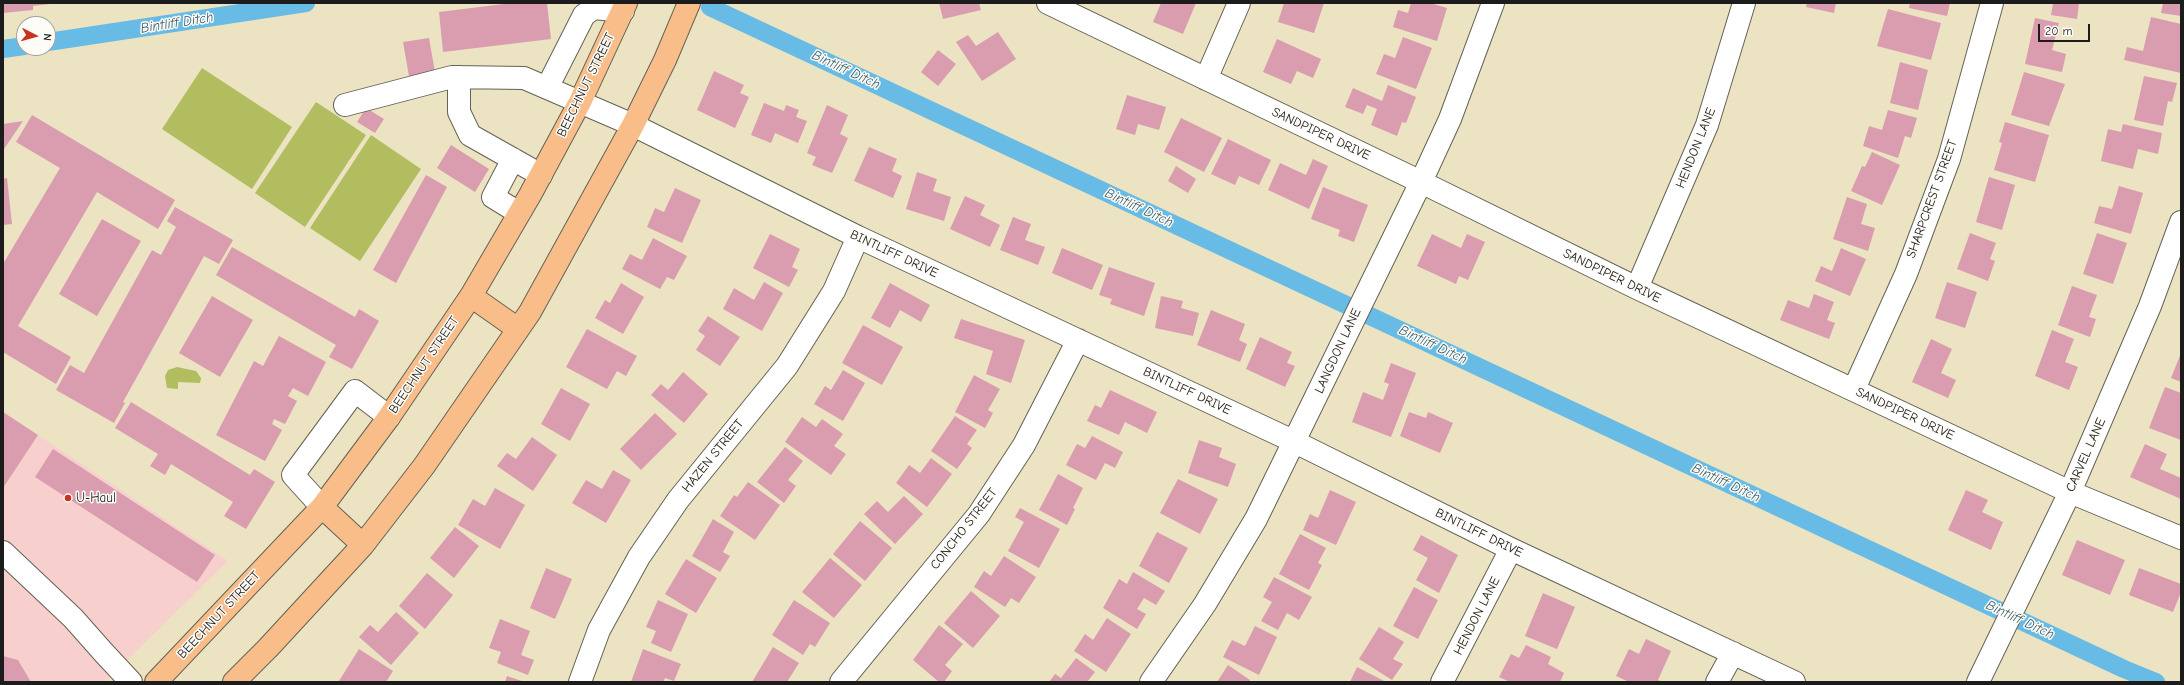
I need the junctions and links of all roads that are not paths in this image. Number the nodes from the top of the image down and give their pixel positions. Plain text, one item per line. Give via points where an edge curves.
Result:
1 (689, 3) edge
2 (1048, 3) edge
3 (1239, 3) edge
4 (1493, 3) edge
5 (1744, 3) edge
6 (1992, 3) edge
7 (625, 7) edge
8 (459, 77) junction
9 (1206, 79) junction
10 (548, 88) junction
11 (580, 102) junction
12 (344, 105) dead end
13 (633, 125) junction
14 (513, 159) junction
15 (541, 175) junction
16 (1421, 182) junction
17 (519, 213) junction
18 (2181, 222) edge
19 (858, 238) junction
20 (1637, 288) junction
21 (471, 296) junction
22 (518, 329) junction
23 (1078, 340) junction
24 (1854, 389) junction
25 (389, 417) junction
26 (1295, 442) junction
27 (2070, 492) junction
28 (322, 507) junction
29 (2181, 538) edge
30 (363, 545) junction
31 (1511, 549) junction
32 (3, 552) edge
33 (1733, 653) junction
34 (132, 682) edge
35 (156, 682) edge
36 (234, 682) edge
37 (580, 682) edge
38 (840, 682) edge
39 (1151, 682) edge
40 (1442, 682) edge
41 (1717, 682) edge
42 (1794, 682) edge
43 (1978, 682) edge

1 - 13 main road
2 - 9 street, SANDPIPER DRIVE
3 - 9 street
4 - 16 street, LANGDON LANE via 1450,119
5 - 20 street, HENDON LANE via 1707,125
6 - 24 street, SHARPCREST STREET via 1949,159 1906,274
7 - 10 street via 594,8 584,15
7 - 11 main road, BEECHNUT STREET
8 - 10 street, BINTLIFF DRIVE via 524,78
8 - 12 street, BINTLIFF DRIVE
8 - 14 street via 459,112 470,135
9 - 16 street, SANDPIPER DRIVE
10 - 11 street, BINTLIFF DRIVE
11 - 13 street, BINTLIFF DRIVE
11 - 15 main road, BEECHNUT STREET
13 - 19 street, BINTLIFF DRIVE
13 - 22 main road via 582,221
14 - 15 street
14 - 17 street via 493,197
15 - 17 main road, BEECHNUT STREET
16 - 20 street, SANDPIPER DRIVE
16 - 26 street, LANGDON LANE
17 - 21 main road, BEECHNUT STREET
18 - 27 street, CARVEL LANE via 2150,306
19 - 23 street, BINTLIFF DRIVE
19 - 37 street, HAZEN STREET via 834,291 787,366 678,500 639,557 599,630
20 - 24 street, SANDPIPER DRIVE
21 - 22 main road
21 - 25 main road, BEECHNUT STREET
22 - 30 main road via 424,466
23 - 26 street, BINTLIFF DRIVE
23 - 38 street, CONCHO STREET via 1024,445 979,514
24 - 27 street, SANDPIPER DRIVE
25 - 28 main road, BEECHNUT STREET
25 - 28 street via 355,391 293,475
26 - 31 street, BINTLIFF DRIVE
26 - 39 street, LANGDON LANE via 1256,519 1205,604
27 - 29 street, SANDPIPER DRIVE
27 - 43 street, CARVEL LANE
28 - 30 main road
28 - 35 main road, BEECHNUT STREET
30 - 36 main road
31 - 33 street, BINTLIFF DRIVE
31 - 40 street, HENDON LANE
32 - 34 street via 73,618
33 - 41 street
33 - 42 street, BINTLIFF DRIVE

